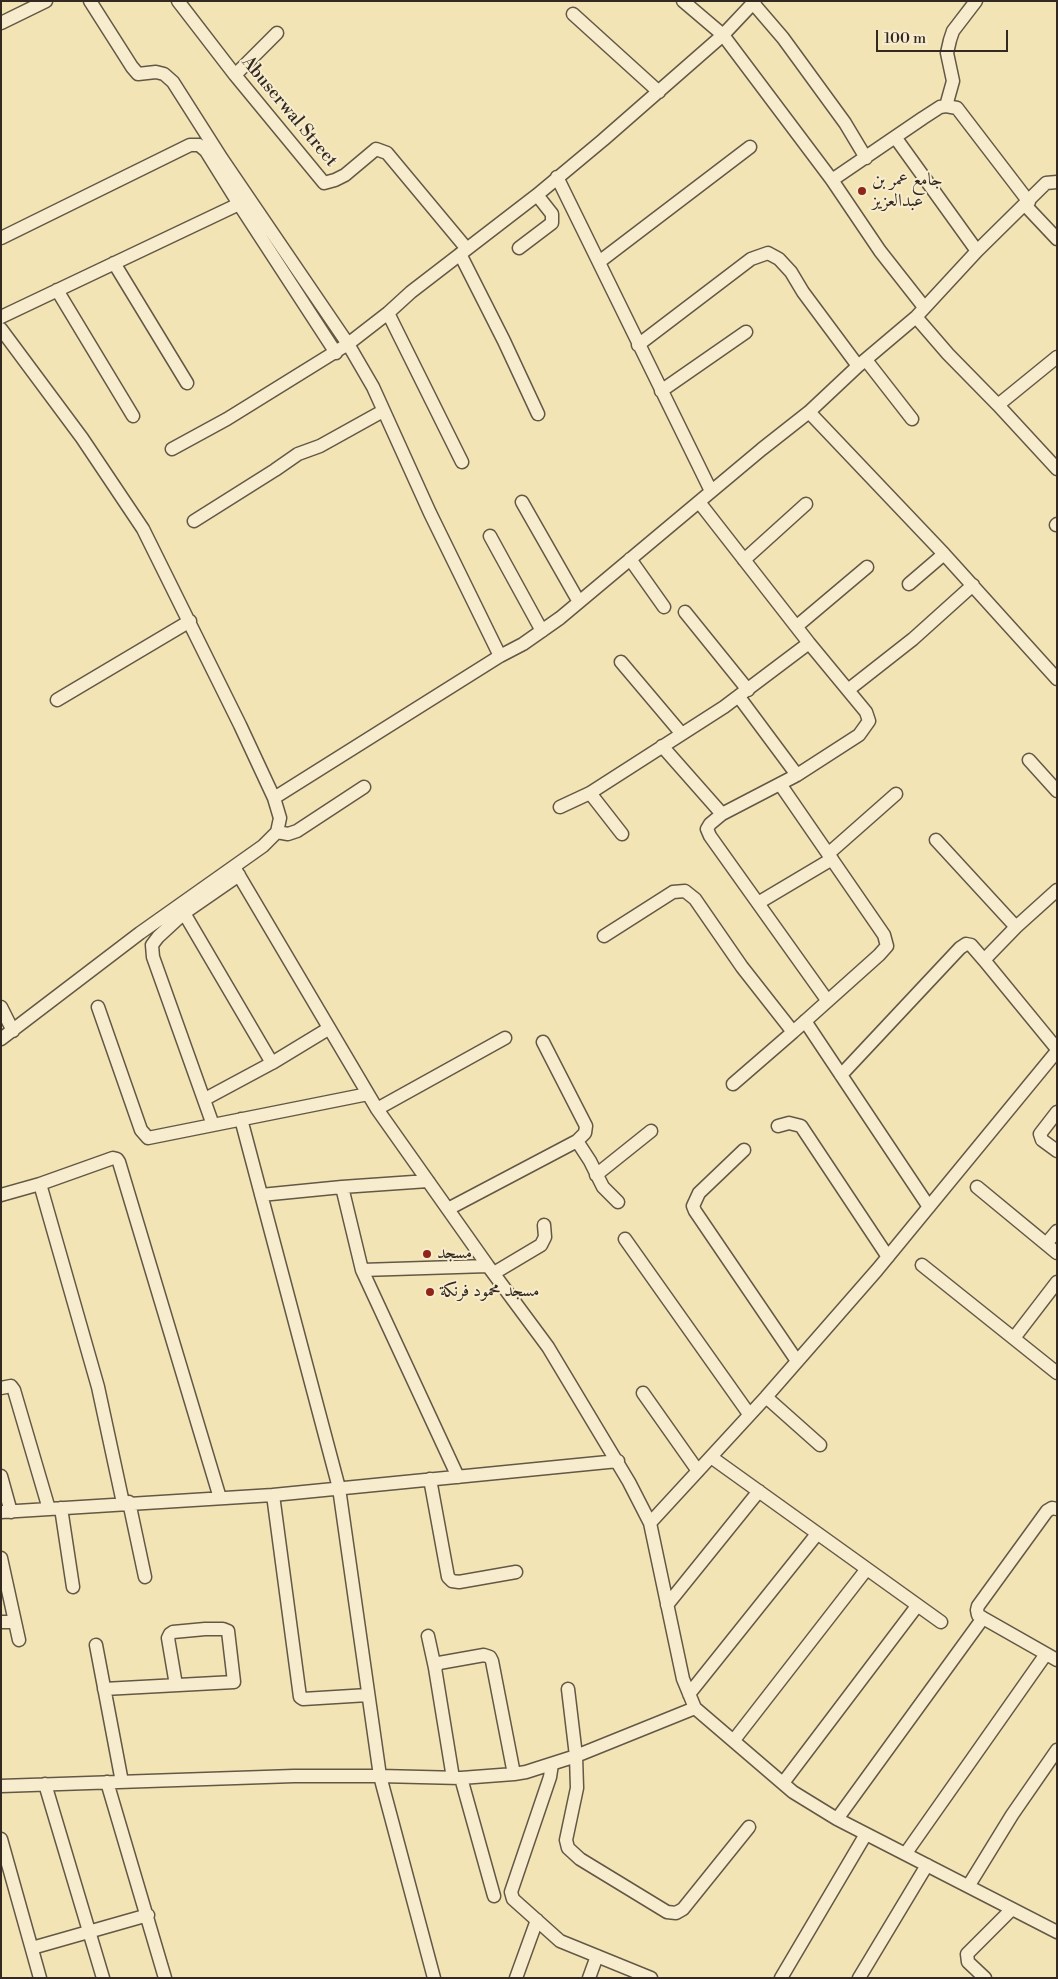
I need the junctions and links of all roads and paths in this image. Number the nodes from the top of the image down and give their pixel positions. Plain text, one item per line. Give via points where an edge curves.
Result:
1 (46, 1) edge
2 (90, 1) edge
3 (178, 1) edge
4 (683, 1) edge
5 (976, 1) edge
6 (754, 2) edge
7 (573, 14) dead end
8 (1, 23) edge
9 (277, 34) dead end
10 (723, 35) junction
11 (236, 75) junction
12 (659, 92) junction
13 (946, 106) junction
14 (895, 137) junction
15 (750, 147) dead end
16 (866, 158) junction
17 (557, 178) junction
18 (832, 180) junction
19 (1057, 182) edge
20 (537, 195) junction
21 (1027, 203) junction
22 (239, 204) junction
23 (1, 238) edge
24 (1057, 239) edge
25 (519, 248) dead end
26 (463, 251) junction
27 (977, 251) junction
28 (599, 262) junction
29 (114, 263) junction
30 (58, 290) junction
31 (920, 312) junction
32 (388, 313) junction
33 (1, 317) edge
34 (1, 329) edge
35 (746, 332) dead end
36 (348, 344) junction
37 (638, 345) junction
38 (336, 353) junction
39 (1057, 357) edge
40 (862, 363) junction
41 (187, 383) dead end
42 (661, 391) junction
43 (998, 405) junction
44 (383, 411) junction
45 (809, 412) junction
46 (538, 414) dead end
47 (133, 416) dead end
48 (912, 419) dead end
49 (172, 449) dead end
50 (462, 462) dead end
51 (1057, 469) edge
52 (712, 491) junction
53 (522, 502) dead end
54 (699, 502) junction
55 (806, 504) dead end
56 (194, 521) dead end
57 (490, 536) dead end
58 (944, 554) junction
59 (630, 559) junction
60 (744, 560) junction
61 (867, 567) dead end
62 (909, 584) dead end
63 (973, 585) junction
64 (579, 602) junction
65 (664, 607) dead end
66 (685, 612) dead end
67 (190, 621) junction
68 (797, 626) junction
69 (542, 631) junction
70 (809, 643) junction
71 (500, 656) junction
72 (621, 662) dead end
73 (1057, 679) edge
74 (848, 690) junction
75 (743, 694) junction
76 (57, 700) dead end
77 (681, 733) junction
78 (662, 746) junction
79 (1029, 760) dead end
80 (797, 775) junction
81 (780, 784) junction
82 (364, 788) dead end
83 (1057, 791) edge
84 (590, 793) junction
85 (896, 794) dead end
86 (274, 798) junction
87 (560, 807) dead end
88 (722, 814) junction
89 (277, 832) junction
90 (622, 834) dead end
91 (936, 840) dead end
92 (830, 857) junction
93 (236, 871) junction
94 (1057, 890) edge
95 (758, 903) junction
96 (184, 913) junction
97 (1016, 927) junction
98 (604, 936) dead end
99 (984, 960) junction
100 (827, 1000) junction
101 (1, 1007) edge
102 (98, 1007) dead end
103 (805, 1021) junction
104 (328, 1029) junction
105 (13, 1031) junction
106 (793, 1032) junction
107 (505, 1038) dead end
108 (1, 1039) edge
109 (543, 1042) dead end
110 (1057, 1050) edge
111 (272, 1063) junction
112 (841, 1075) junction
113 (734, 1084) dead end
114 (368, 1094) junction
115 (205, 1099) junction
116 (377, 1109) junction
117 (1057, 1112) edge
118 (241, 1119) junction
119 (213, 1125) junction
120 (778, 1126) dead end
121 (651, 1132) dead end
122 (577, 1141) junction
123 (744, 1150) dead end
124 (1057, 1151) edge
125 (596, 1175) junction
126 (428, 1181) junction
127 (40, 1184) junction
128 (342, 1187) junction
129 (977, 1187) dead end
130 (1, 1195) edge
131 (261, 1195) junction
132 (618, 1202) dead end
133 (930, 1207) junction
134 (448, 1209) junction
135 (544, 1225) dead end
136 (1057, 1231) edge
137 (625, 1239) dead end
138 (1046, 1244) junction
139 (1057, 1253) edge
140 (888, 1257) junction
141 (922, 1265) dead end
142 (362, 1270) junction
143 (491, 1270) junction
144 (1057, 1282) edge
145 (1014, 1338) junction
146 (798, 1361) junction
147 (1057, 1373) edge
148 (1, 1388) edge
149 (643, 1393) dead end
150 (766, 1398) junction
151 (749, 1414) junction
152 (820, 1446) dead end
153 (711, 1457) junction
154 (618, 1461) junction
155 (698, 1471) junction
156 (1, 1476) edge
157 (458, 1477) junction
158 (430, 1479) junction
159 (339, 1488) junction
160 (759, 1491) junction
161 (273, 1495) junction
162 (220, 1498) junction
163 (126, 1503) junction
164 (55, 1509) junction
165 (1057, 1509) edge
166 (6, 1512) edge
167 (650, 1523) junction
168 (817, 1534) junction
169 (2, 1564) edge
170 (866, 1570) junction
171 (516, 1572) dead end
172 (145, 1577) dead end
173 (73, 1587) dead end
174 (667, 1605) junction
175 (918, 1606) junction
176 (983, 1618) junction
177 (1, 1622) edge
178 (14, 1622) junction
179 (940, 1622) dead end
180 (428, 1636) dead end
181 (19, 1640) dead end
182 (96, 1645) dead end
183 (1051, 1657) edge
184 (435, 1668) junction
185 (176, 1685) junction
186 (104, 1689) junction
187 (568, 1689) dead end
188 (688, 1694) junction
189 (368, 1695) junction
190 (695, 1708) junction
191 (734, 1740) junction
192 (1057, 1750) edge
193 (576, 1756) junction
194 (552, 1764) junction
195 (514, 1774) junction
196 (380, 1776) junction
197 (457, 1778) junction
198 (107, 1782) junction
199 (122, 1782) junction
200 (783, 1783) junction
201 (45, 1784) junction
202 (1, 1786) edge
203 (837, 1819) junction
204 (749, 1827) dead end
205 (866, 1834) junction
206 (1, 1839) edge
207 (906, 1853) junction
208 (927, 1865) junction
209 (969, 1885) junction
210 (494, 1896) dead end
211 (1011, 1910) junction
212 (148, 1915) junction
213 (537, 1920) junction
214 (90, 1931) junction
215 (1057, 1932) edge
216 (32, 1948) junction
217 (597, 1956) junction
218 (40, 1978) edge
219 (102, 1978) edge
220 (165, 1978) edge
221 (434, 1978) edge
222 (516, 1978) edge
223 (589, 1978) edge
224 (652, 1978) edge
225 (782, 1978) edge
226 (860, 1978) edge
227 (985, 1978) edge

1 - 8 street
2 - 36 street via 138,74 156,72 173,82
3 - 11 street, Abuserwal Street
4 - 10 street
5 - 13 street via 950,40 947,53 953,80
6 - 10 street
6 - 16 street via 828,99
7 - 12 street
9 - 11 street
10 - 12 street
10 - 18 street
11 - 26 street, Abuserwal Street via 324,183 345,175 376,148 387,153
12 - 17 street
13 - 14 street
13 - 21 street via 957,108
14 - 16 street
14 - 27 street
15 - 28 street
16 - 18 street
17 - 20 street
17 - 28 street
18 - 31 street
19 - 21 street via 1046,183
20 - 25 street via 552,214 552,223
20 - 26 street
21 - 24 street
21 - 27 street
22 - 23 street via 206,151 199,145 190,145
22 - 29 street
22 - 38 street
26 - 32 street
26 - 46 street
27 - 31 street
28 - 37 street
29 - 30 street
29 - 41 street
30 - 33 street
30 - 47 street
31 - 40 street
31 - 43 street via 948,354
32 - 36 street
32 - 50 street
34 - 67 street via 82,438 143,529
35 - 42 street
36 - 38 street
36 - 44 street
37 - 40 street via 751,260 768,253 791,272 803,292
37 - 42 street
38 - 49 street
39 - 43 street
40 - 45 street
40 - 48 street
42 - 52 street
43 - 51 street
44 - 56 street via 320,446 298,454
44 - 71 street
45 - 52 street
45 - 58 street
52 - 54 street
53 - 64 street
54 - 59 street
54 - 60 street
55 - 60 street
57 - 69 street
58 - 62 street
58 - 63 street
59 - 64 street
59 - 65 street
60 - 68 street
61 - 68 street
63 - 73 street
63 - 74 street via 913,639
64 - 69 street
66 - 75 street
67 - 76 street
67 - 86 street
68 - 70 street
69 - 71 street
70 - 74 street
70 - 75 street
71 - 86 street
72 - 77 street
74 - 80 street via 866,712 869,720 866,727 859,735
75 - 77 street
75 - 80 street
77 - 78 street
78 - 84 street
78 - 88 street
79 - 83 street
80 - 81 street
81 - 88 street
81 - 92 street
82 - 89 street via 297,831 288,834
84 - 87 street
84 - 90 street
85 - 92 street
86 - 89 street via 280,818
88 - 95 street via 707,829
89 - 93 street
91 - 97 street
92 - 95 street
92 - 100 street via 884,935 886,946 880,955
93 - 96 street
93 - 104 street
93 - 105 street via 140,933
94 - 97 street
95 - 100 street
96 - 111 street
96 - 115 street via 152,945 153,958
97 - 99 street
98 - 106 street via 673,892 685,891 695,899
99 - 110 street
99 - 112 street via 971,945 960,948
100 - 103 street
101 - 105 street
102 - 119 street via 145,1137 151,1139
103 - 106 street
103 - 112 street
104 - 111 street
104 - 114 street
105 - 108 street
106 - 113 street
107 - 116 street
109 - 122 street via 586,1126 585,1133
110 - 133 street
111 - 115 street
112 - 133 street
114 - 116 street
114 - 118 street
115 - 119 street
116 - 126 street
117 - 124 street via 1040,1134 1042,1140
118 - 119 street
118 - 131 street
120 - 140 street via 789,1123 801,1126
121 - 125 street
122 - 125 street
122 - 134 street
123 - 146 street via 699,1193 693,1206
125 - 132 street via 602,1187
126 - 128 street
126 - 134 street
127 - 130 street
127 - 162 street via 113,1158 120,1162
127 - 163 street via 98,1387
128 - 131 street
128 - 142 street
129 - 138 street
131 - 159 street
133 - 140 street
134 - 143 street
135 - 143 street via 545,1237 541,1245
136 - 138 street
137 - 151 street
138 - 139 street
140 - 146 street
141 - 145 street
142 - 143 street
142 - 157 street
143 - 154 street via 548,1347
144 - 145 street
145 - 147 street
146 - 150 street
148 - 164 street via 11,1386 14,1390
149 - 155 street
150 - 151 street
150 - 152 street
151 - 153 street
153 - 155 street
153 - 160 street
154 - 157 street
154 - 167 street
155 - 167 street
156 - 166 street
157 - 158 street
158 - 159 street
158 - 171 street via 448,1577 459,1582
159 - 161 street
159 - 189 street
160 - 168 street
160 - 174 street
161 - 162 street
161 - 189 street via 300,1697
162 - 163 street
163 - 164 street
163 - 172 street
164 - 166 street
164 - 173 street
165 - 176 street via 1048,1511 978,1606 978,1614
167 - 174 street
168 - 170 street
168 - 188 street
169 - 178 street
170 - 175 street
170 - 191 street
174 - 188 street
175 - 179 street
175 - 200 street
176 - 183 street
176 - 203 street
177 - 178 street
178 - 181 street
180 - 184 street
182 - 186 street
183 - 207 street
184 - 195 street via 439,1663 484,1655 490,1657
184 - 197 street
185 - 185 street via 234,1682 228,1631 205,1629 170,1634
185 - 186 street
186 - 199 street
187 - 193 street
188 - 190 street
189 - 196 street
190 - 191 street
190 - 193 street
191 - 200 street
192 - 209 street
193 - 194 street
193 - 204 street via 577,1788 566,1840 568,1848 580,1859 668,1912 683,1910
194 - 195 street
194 - 213 street via 512,1892 513,1899
195 - 197 street
196 - 197 street
196 - 199 street
196 - 221 street
197 - 210 street
198 - 199 street
198 - 201 street
198 - 212 street
200 - 203 street
201 - 202 street
201 - 214 street
203 - 205 street
205 - 207 street
205 - 225 street
206 - 216 street
207 - 208 street
208 - 209 street
208 - 226 street
209 - 211 street
211 - 215 street
211 - 227 street via 967,1954 968,1962
212 - 214 street
212 - 220 street
213 - 217 street via 560,1940
213 - 222 street
214 - 216 street
214 - 219 street
216 - 218 street
217 - 223 street
217 - 224 street

